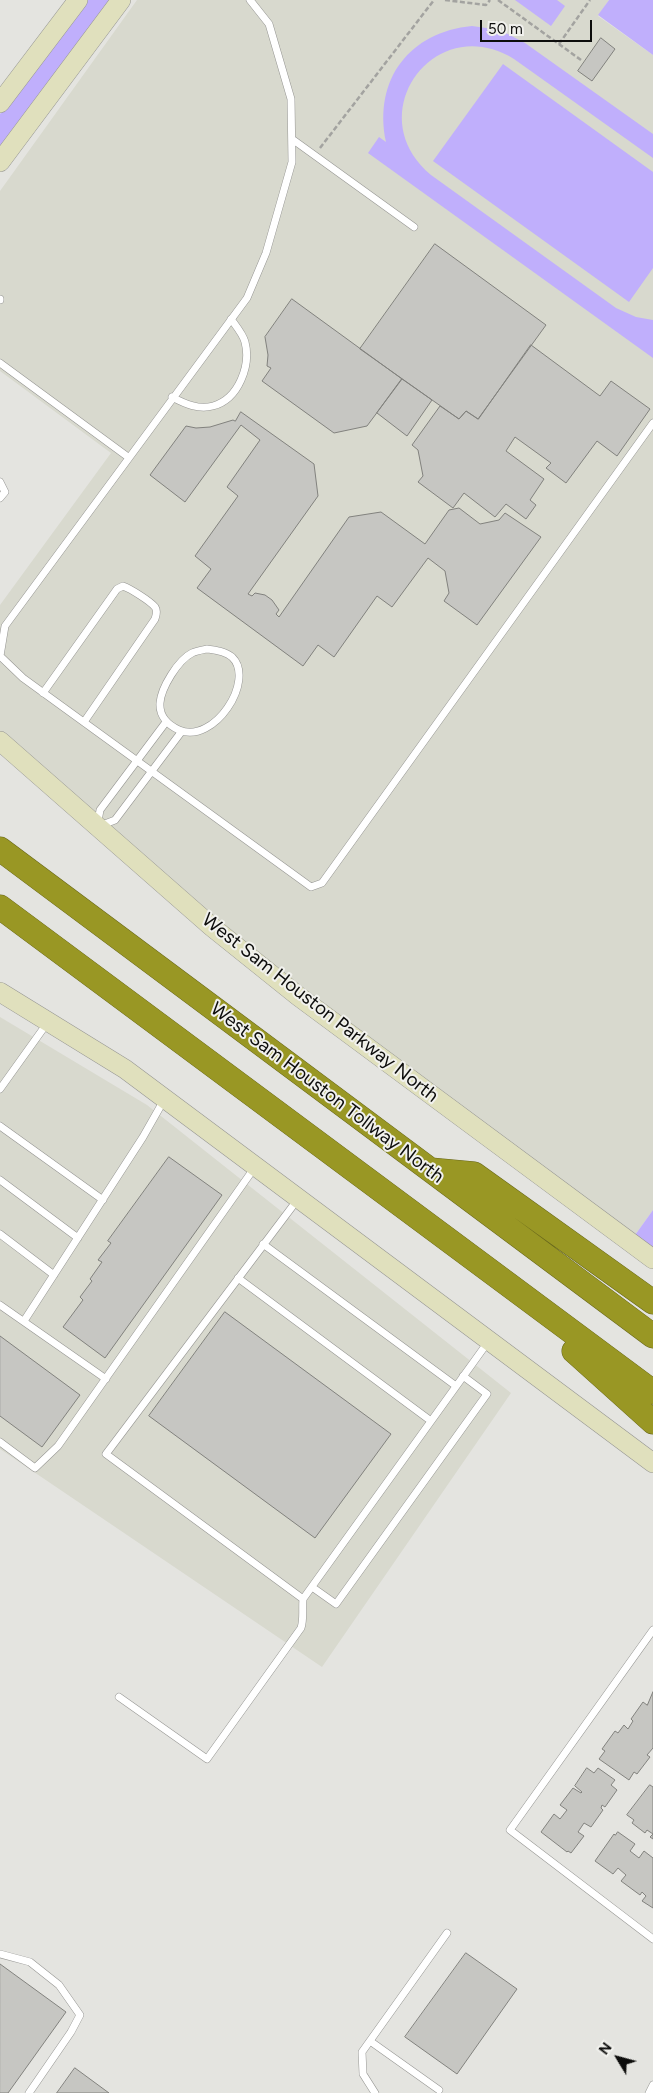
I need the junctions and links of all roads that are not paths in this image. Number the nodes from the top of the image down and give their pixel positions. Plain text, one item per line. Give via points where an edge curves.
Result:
1 (78, 0) edge
2 (120, 0) edge
3 (250, 0) edge
4 (0, 104) edge
5 (292, 139) junction
6 (0, 162) edge
7 (414, 227) dead end
8 (231, 319) junction
9 (0, 363) edge
10 (172, 397) junction
11 (653, 423) edge
12 (128, 457) junction
13 (0, 482) edge
14 (0, 498) edge
15 (43, 693) junction
16 (84, 722) junction
17 (166, 722) junction
18 (182, 731) junction
19 (0, 740) edge
20 (137, 761) junction
21 (151, 771) junction
22 (97, 827) junction
23 (0, 849) edge
24 (0, 908) edge
25 (0, 992) edge
26 (48, 1022) junction
27 (0, 1089) edge
28 (164, 1099) junction
29 (0, 1126) edge
30 (255, 1166) junction
31 (429, 1169) junction
32 (0, 1180) edge
33 (298, 1198) junction
34 (103, 1200) junction
35 (0, 1234) edge
36 (78, 1238) junction
37 (263, 1244) junction
38 (467, 1254) junction
39 (653, 1259) edge
40 (54, 1275) junction
41 (238, 1278) junction
42 (653, 1302) edge
43 (0, 1304) edge
44 (24, 1321) junction
45 (653, 1336) edge
46 (489, 1340) junction
47 (463, 1376) junction
48 (106, 1379) junction
49 (456, 1386) junction
50 (653, 1392) edge
51 (431, 1421) junction
52 (653, 1422) edge
53 (0, 1442) edge
54 (653, 1463) edge
55 (312, 1587) junction
56 (303, 1599) junction
57 (653, 1630) edge
58 (119, 1697) dead end
59 (447, 1933) dead end
60 (653, 1940) edge
61 (0, 1954) edge
62 (370, 2041) junction
63 (653, 2085) edge
64 (439, 2090) dead end
65 (29, 2093) edge
66 (375, 2093) edge
67 (649, 2093) edge

1 - 4 main road
2 - 6 main road
3 - 5 lane via 269,24 291,98
5 - 7 lane
5 - 8 lane via 292,162 266,253 247,298
8 - 10 lane
8 - 10 lane via 245,342 247,362 242,380 228,398 214,406 185,404
9 - 12 lane
10 - 12 lane
11 - 21 lane via 322,883 311,887
12 - 15 lane via 5,626 0,656
13 - 14 lane via 5,492
15 - 16 lane
15 - 16 lane via 117,589 128,588 155,607 155,619
16 - 20 lane
17 - 18 lane
17 - 18 lane via 160,703 169,679 180,664 192,653 207,649 231,656 240,674 228,706 206,730
17 - 20 lane
18 - 21 lane
19 - 22 main road, West Sam Houston Parkway North
20 - 21 lane
20 - 22 lane via 100,810
21 - 22 lane via 115,820
22 - 39 main road, West Sam Houston Parkway North via 212,927 298,996
23 - 31 highway, West Sam Houston Tollway North
24 - 38 highway
25 - 26 main road
26 - 27 lane
26 - 28 main road via 124,1069
28 - 30 main road
28 - 34 lane
29 - 34 lane
30 - 33 main road
30 - 48 lane
31 - 42 highway via 474,1174
31 - 45 highway, West Sam Houston Tollway North
32 - 36 lane
33 - 37 lane
33 - 46 main road
34 - 36 lane
35 - 40 lane
36 - 40 lane
37 - 41 lane
37 - 49 lane
38 - 50 highway
38 - 52 highway
40 - 44 lane
41 - 51 lane
41 - 56 lane via 106,1454
43 - 44 lane
44 - 48 lane
46 - 47 lane
46 - 54 main road
47 - 49 lane
47 - 55 lane via 488,1394 336,1604
48 - 53 lane via 58,1446 35,1468
49 - 51 lane
51 - 55 lane
55 - 56 lane
56 - 58 lane via 301,1628 207,1759
57 - 60 lane via 510,1830
59 - 62 lane
61 - 65 lane via 30,1962 59,1985 80,2015
62 - 64 lane
62 - 66 lane via 362,2052 364,2074
63 - 67 lane

